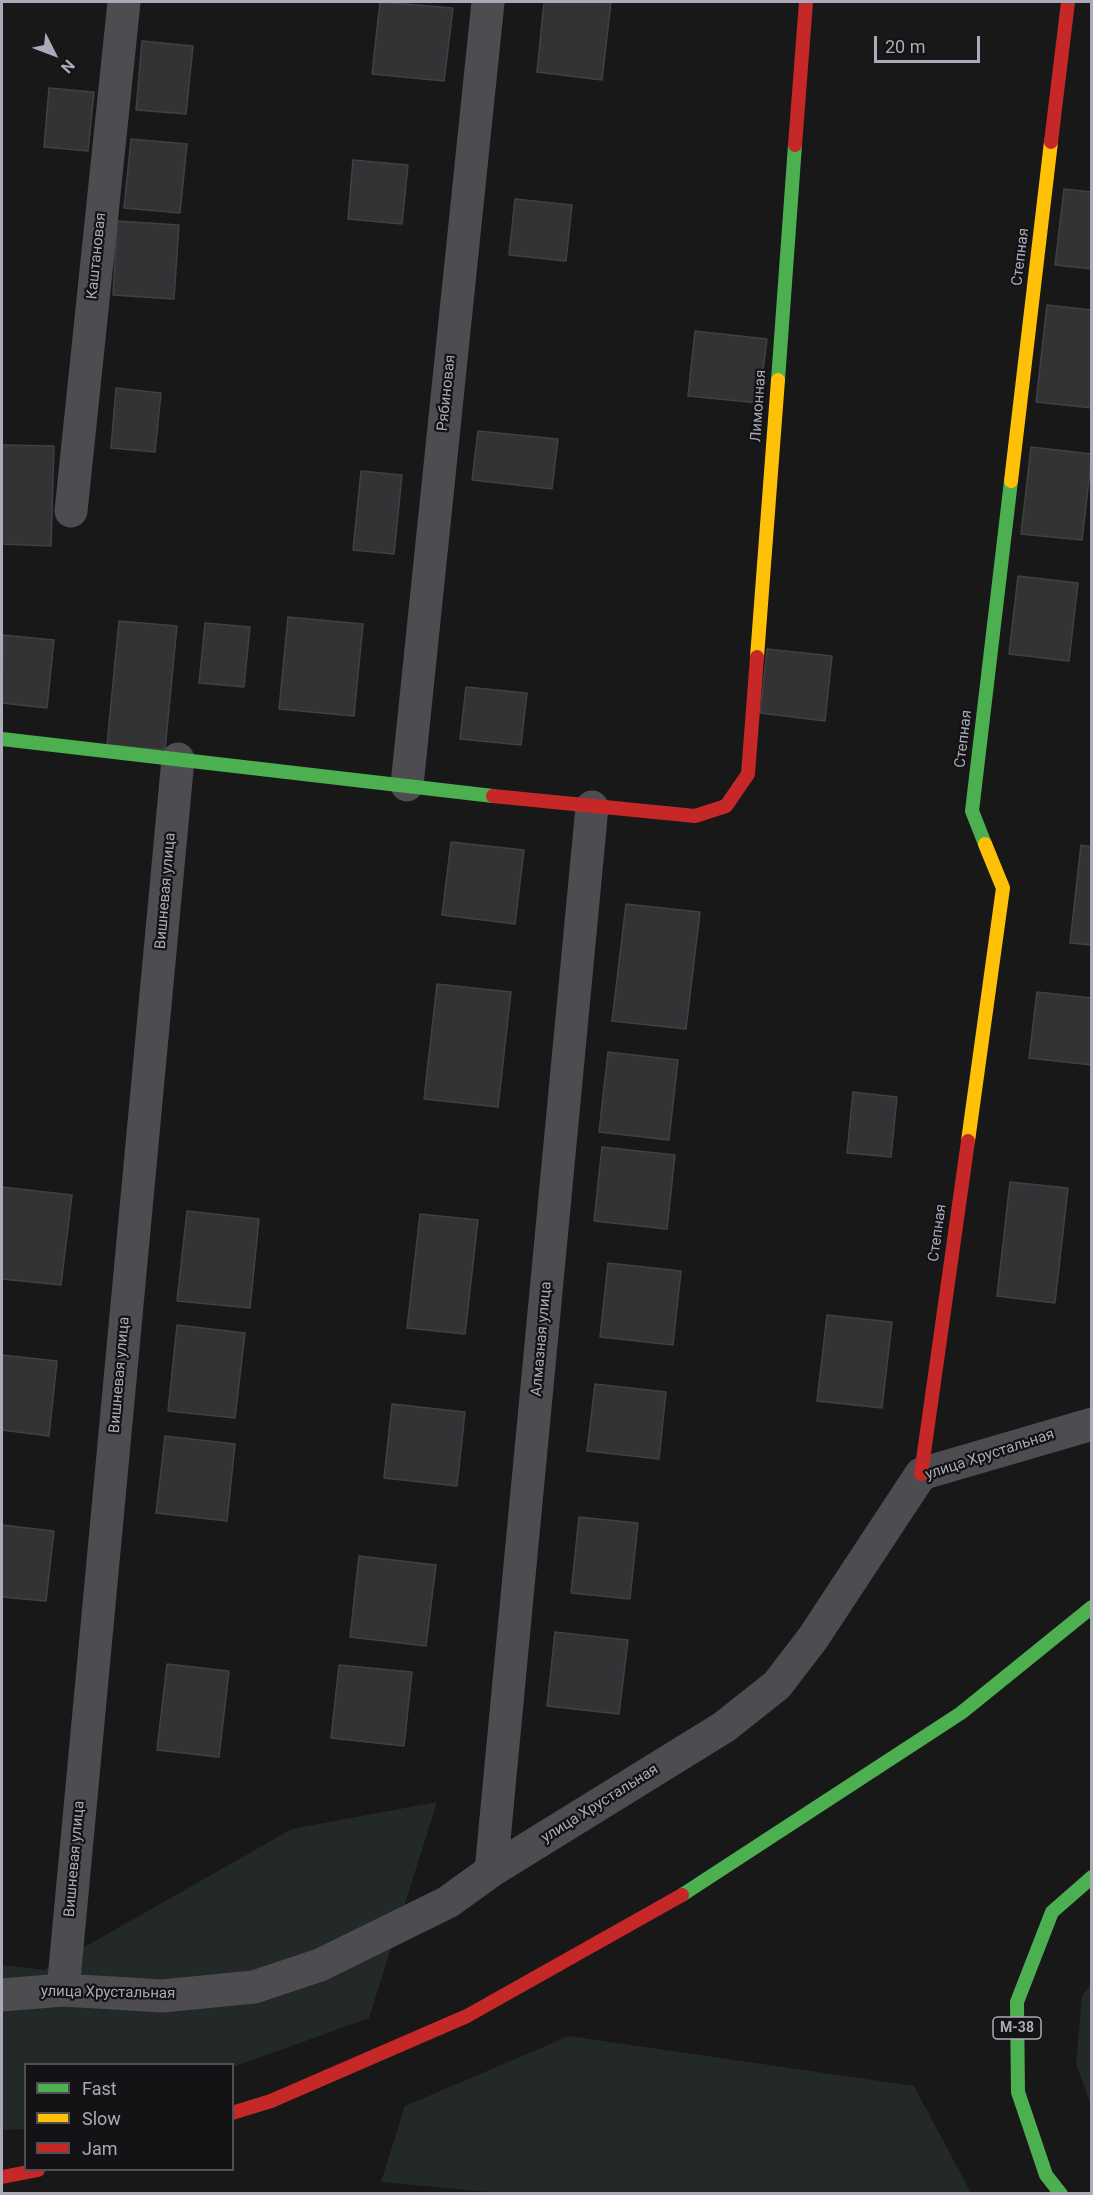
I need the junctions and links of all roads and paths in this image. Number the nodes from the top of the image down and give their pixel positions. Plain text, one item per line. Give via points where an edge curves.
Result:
1 (124, 2) edge
2 (488, 2) edge
3 (806, 2) edge
4 (1068, 2) edge
5 (70, 512) dead end
6 (2, 739) edge
7 (178, 759) junction
8 (407, 785) junction
9 (592, 807) junction
10 (1092, 1424) edge
11 (921, 1474) junction
12 (1092, 1607) edge
13 (491, 1870) junction
14 (1092, 1877) edge
15 (63, 1990) junction
16 (2, 1995) edge
17 (234, 2112) edge
18 (29, 2171) edge
19 (2, 2177) edge
20 (1061, 2193) edge

1 - 5 street, Каштановая
2 - 8 street, Рябиновая
3 - 9 main road, Лимонная via 748,774 726,806 695,816
4 - 11 main road, Степная via 972,811 1003,888
6 - 7 main road
7 - 8 main road
7 - 15 street, Вишневая улица
8 - 9 main road
9 - 13 street, Алмазная улица
10 - 11 street, улица Хрустальная
11 - 13 street, улица Хрустальная via 813,1638 777,1685 724,1727
12 - 17 main road via 961,1713 674,1901 466,2016 271,2101
13 - 15 street, улица Хрустальная via 448,1902 320,1965 254,1987 162,1996
14 - 20 main road, M-38 via 1052,1912 1017,2002 1018,2092 1046,2175
15 - 16 street, улица Хрустальная
18 - 19 main road

